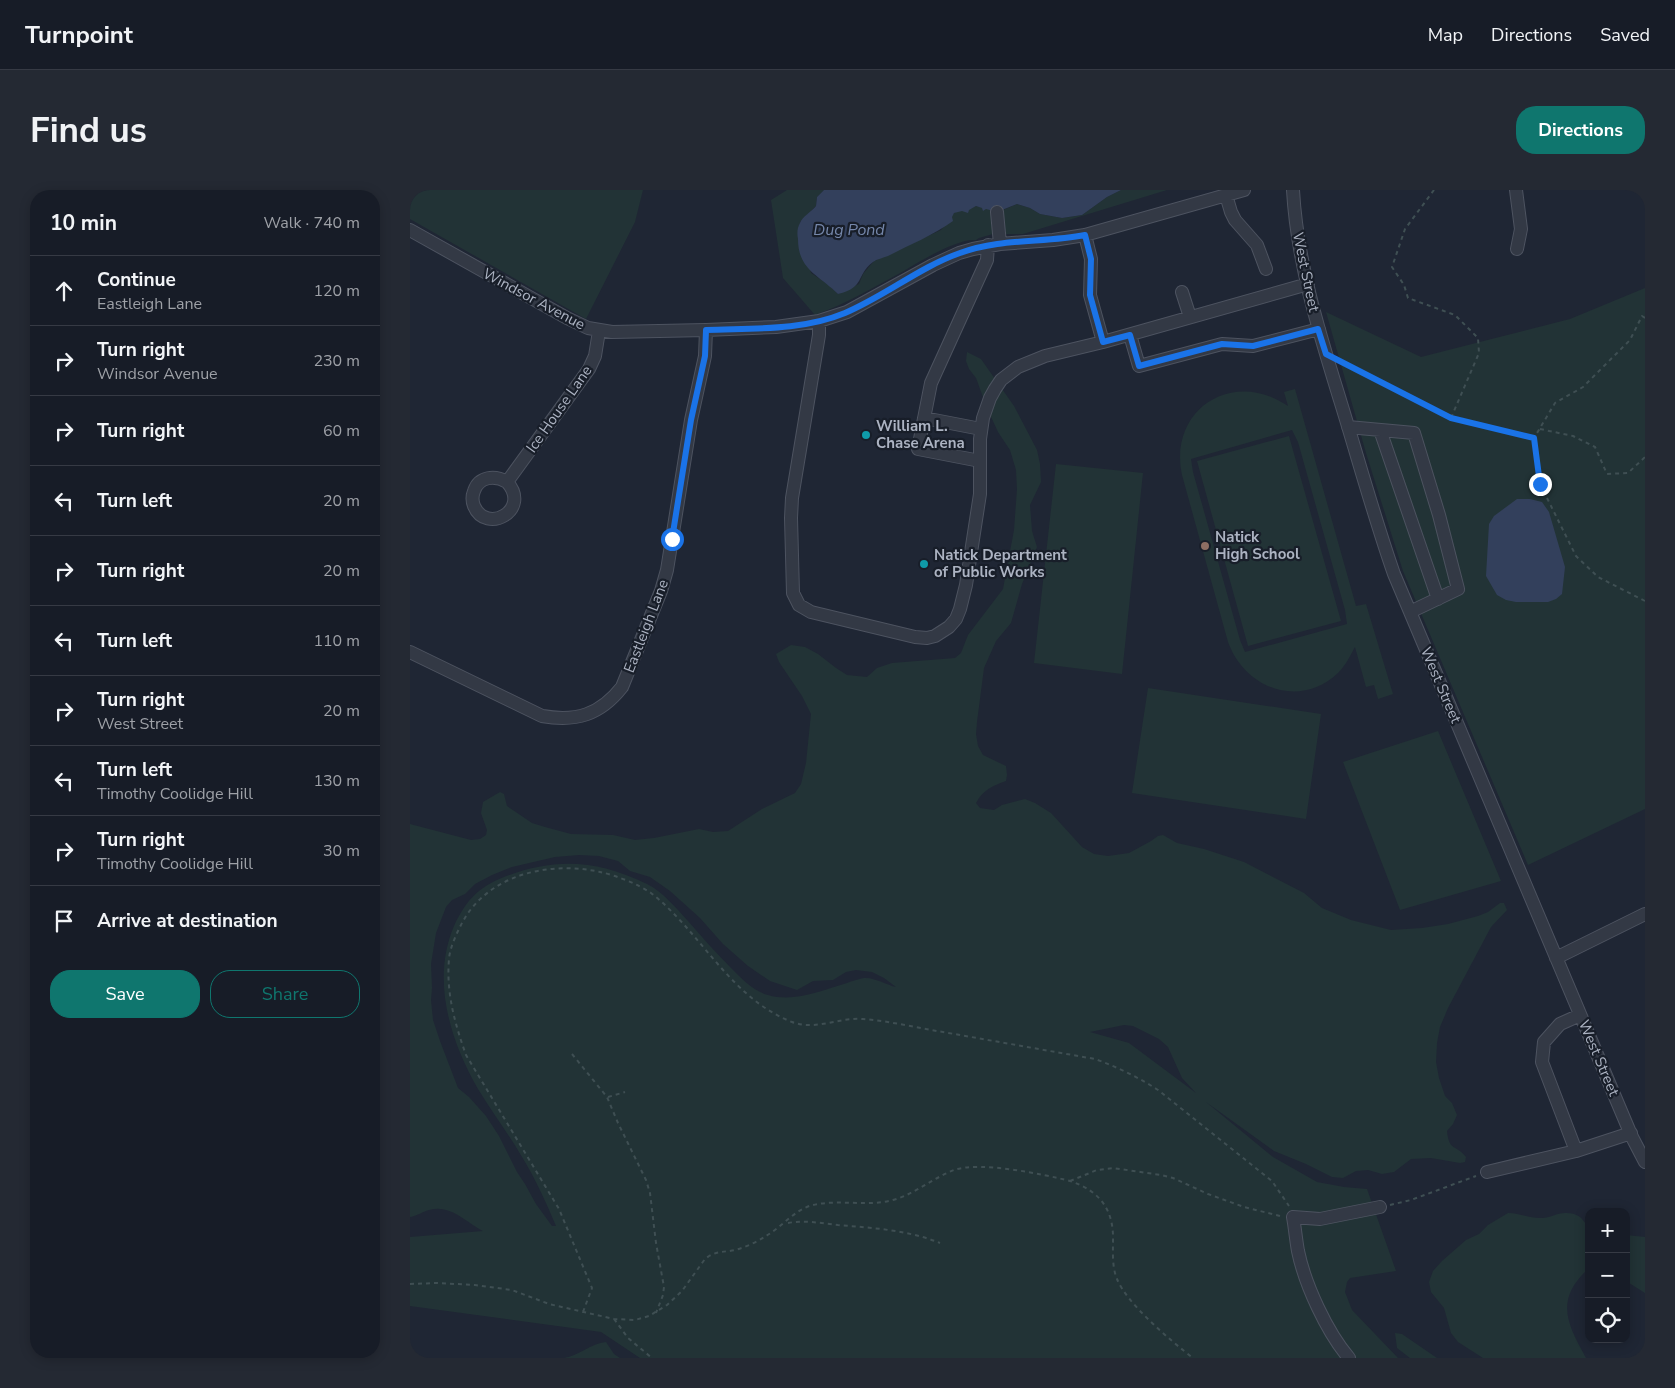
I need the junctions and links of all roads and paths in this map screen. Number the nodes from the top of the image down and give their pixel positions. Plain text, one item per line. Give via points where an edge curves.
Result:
1 (1244, 190) edge
2 (1293, 190) edge
3 (1434, 190) edge
4 (1516, 190) edge
5 (1226, 195) junction
6 (998, 212) dead end
7 (412, 234) edge
8 (1085, 235) junction
9 (994, 244) junction
10 (1517, 248) dead end
11 (1266, 268) dead end
12 (1308, 284) junction
13 (1182, 292) dead end
14 (1190, 317) junction
15 (1645, 318) edge
16 (820, 321) junction
17 (1318, 329) junction
18 (706, 330) junction
19 (599, 331) junction
20 (1130, 335) junction
21 (1103, 342) junction
22 (1326, 354) junction
23 (924, 418) junction
24 (1451, 418) junction
25 (1348, 427) junction
26 (981, 429) junction
27 (1540, 429) junction
28 (1380, 430) junction
29 (1534, 438) junction
30 (1645, 457) edge
31 (980, 461) junction
32 (507, 482) dead end
33 (1438, 599) junction
34 (1645, 601) edge
35 (1410, 612) junction
36 (410, 652) edge
37 (1645, 914) edge
38 (1556, 958) junction
39 (1580, 1015) junction
40 (572, 1054) dead end
41 (625, 1092) dead end
42 (607, 1097) junction
43 (1631, 1133) junction
44 (1576, 1152) junction
45 (1645, 1162) edge
46 (1487, 1172) joint
47 (1070, 1180) junction
48 (1380, 1207) joint
49 (1293, 1217) junction
50 (786, 1223) junction
51 (940, 1243) dead end
52 (410, 1284) edge
53 (583, 1312) junction
54 (656, 1313) junction
55 (614, 1319) junction
56 (652, 1358) edge
57 (1193, 1358) edge
58 (1349, 1358) edge

1 - 5 street, Windsor Avenue
2 - 12 street, West Street via 1298,238
3 - 24 path via 1405,228 1392,266 1408,298 1454,315 1478,338 1479,354
4 - 10 street via 1521,229
5 - 8 street, Windsor Avenue
5 - 11 street via 1235,220 1257,245
6 - 9 street
7 - 19 street, Windsor Avenue via 567,318
8 - 9 street, Windsor Avenue
8 - 21 street via 1091,259 1090,295
9 - 16 street, Windsor Avenue via 959,253 847,312
9 - 23 street via 932,383
12 - 14 street
12 - 17 street, West Street
13 - 14 street
14 - 20 street
15 - 27 path via 1642,316 1630,340 1583,386 1555,402
16 - 18 street, Windsor Avenue via 776,327
16 - 31 street via 792,508 792,593 799,605 811,612 915,637 935,636 949,627 956,619 966,585 980,494
17 - 20 street via 1253,346 1222,344 1139,366
17 - 22 street, West Street
18 - 19 street, Windsor Avenue
18 - 36 street, Eastleigh Lane via 705,356 691,420 667,570 628,672 612,700 596,711 580,716 559,719 542,716
19 - 32 street, Ice House Lane via 589,369
20 - 21 street
21 - 26 street via 1046,356 1018,367 995,388
22 - 24 path
22 - 25 street, West Street
23 - 26 street
23 - 31 street via 918,450
24 - 29 path
25 - 28 street
25 - 35 street, West Street via 1386,550
26 - 31 street
27 - 29 path
27 - 30 path via 1573,436 1594,447 1608,474 1628,473
28 - 33 street
28 - 33 street via 1414,434 1458,589
29 - 34 path via 1540,484 1576,556 1598,577
33 - 35 street
35 - 38 street, West Street
37 - 38 street
38 - 39 street, West Street
39 - 43 street, West Street
39 - 44 street via 1560,1024 1544,1042 1542,1062
40 - 42 path
41 - 42 path
42 - 54 path via 644,1171 650,1193 664,1287
43 - 44 street
43 - 45 street, West Street
44 - 46 street
46 - 48 path via 1411,1200
47 - 49 path via 1113,1168 1161,1175 1244,1207
47 - 50 path via 985,1166 955,1170 892,1200 813,1205
47 - 57 path via 1090,1190 1105,1204 1113,1224 1113,1264 1122,1288 1171,1341
48 - 49 street via 1320,1219
49 - 53 path via 1283,1196 1266,1176 1158,1090 1117,1067 1095,1059 879,1021 861,1019 818,1026 792,1022 753,1000 650,892 601,872 552,869 517,876 486,893 474,904 453,943 449,958 449,989 466,1055 559,1209 587,1274 592,1288
49 - 58 street via 1298,1251 1308,1282 1334,1338
50 - 51 path via 870,1227
50 - 54 path via 755,1242 709,1256 682,1291
52 - 53 path via 475,1285 512,1290
53 - 55 path
54 - 55 path via 635,1320
55 - 56 path via 628,1338

